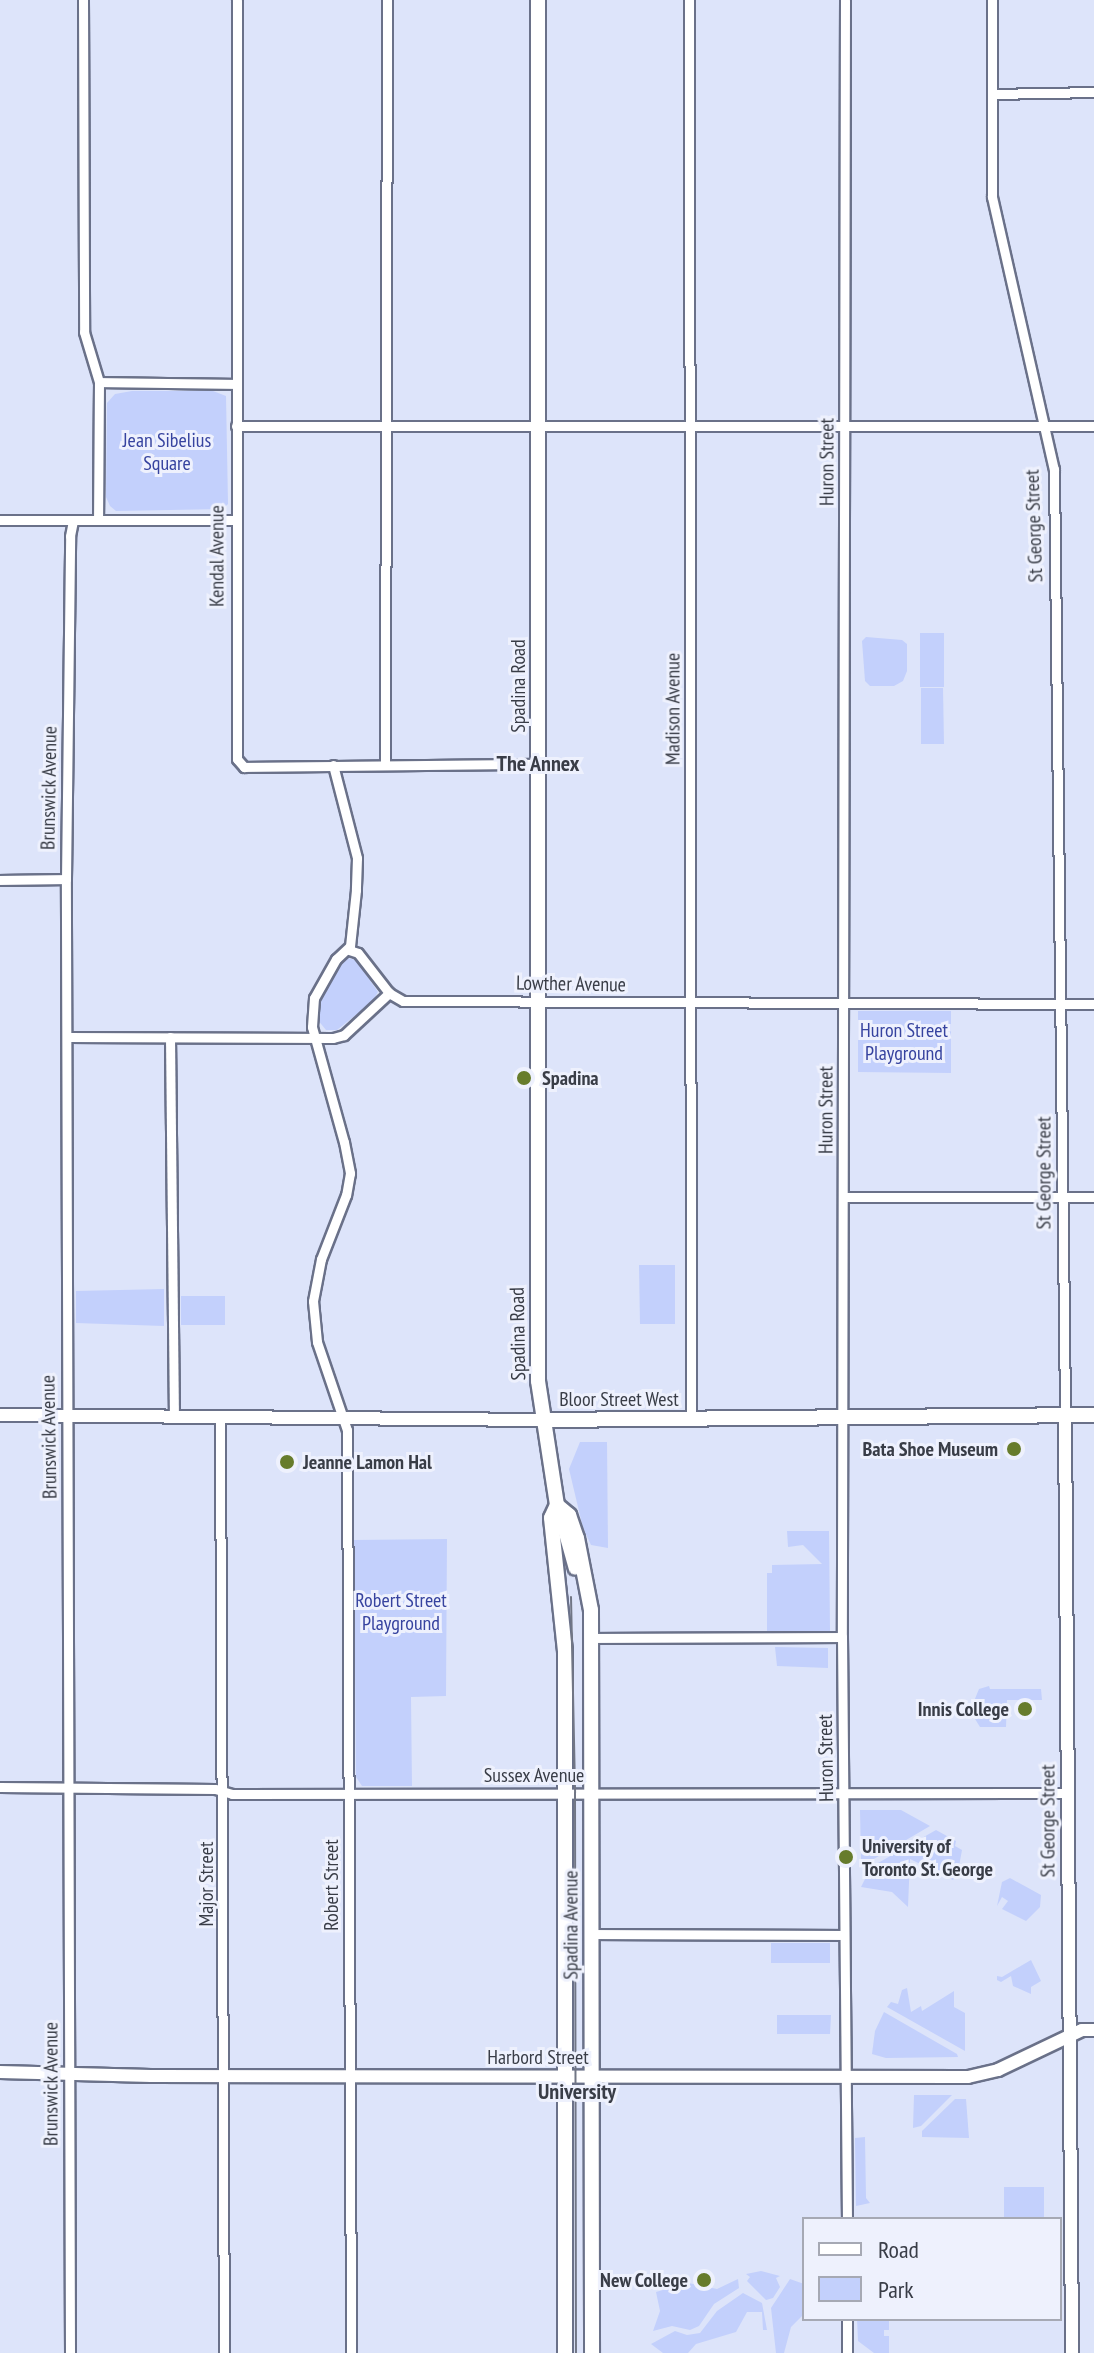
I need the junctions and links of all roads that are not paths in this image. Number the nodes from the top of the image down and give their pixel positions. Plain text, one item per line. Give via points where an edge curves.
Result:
1 (83, 0) edge
2 (237, 0) edge
3 (387, 0) edge
4 (538, 0) edge
5 (689, 0) edge
6 (845, 0) edge
7 (992, 0) edge
8 (1094, 92) edge
9 (992, 94) junction
10 (99, 382) junction
11 (236, 384) junction
12 (691, 425) junction
13 (1047, 425) junction
14 (236, 426) junction
15 (540, 426) junction
16 (845, 426) junction
17 (1094, 426) edge
18 (386, 427) junction
19 (98, 519) junction
20 (0, 520) edge
21 (73, 520) junction
22 (235, 520) junction
23 (385, 764) junction
24 (538, 764) junction
25 (333, 765) junction
26 (66, 879) junction
27 (0, 880) edge
28 (349, 950) junction
29 (389, 993) junction
30 (538, 1001) junction
31 (844, 1003) junction
32 (690, 1004) junction
33 (1061, 1004) junction
34 (1094, 1004) edge
35 (67, 1037) junction
36 (170, 1037) junction
37 (314, 1037) junction
38 (1064, 1196) junction
39 (844, 1197) junction
40 (1094, 1197) edge
41 (0, 1415) edge
42 (67, 1415) junction
43 (174, 1415) junction
44 (220, 1415) junction
45 (1065, 1415) junction
46 (1094, 1415) edge
47 (343, 1417) junction
48 (844, 1417) junction
49 (691, 1418) junction
50 (542, 1420) junction
51 (557, 1505) junction
52 (580, 1568) junction
53 (559, 1574) junction
54 (842, 1637) junction
55 (591, 1638) junction
56 (0, 1787) edge
57 (70, 1788) junction
58 (223, 1792) junction
59 (349, 1793) junction
60 (565, 1793) junction
61 (591, 1793) junction
62 (844, 1793) junction
63 (1068, 1793) junction
64 (591, 1934) junction
65 (844, 1935) junction
66 (1094, 2030) edge
67 (1067, 2036) junction
68 (0, 2072) edge
69 (67, 2075) junction
70 (349, 2075) junction
71 (224, 2076) junction
72 (565, 2077) junction
73 (592, 2077) junction
74 (846, 2077) junction
75 (847, 2217) edge
76 (847, 2321) edge
77 (70, 2353) edge
78 (224, 2353) edge
79 (351, 2353) edge
80 (565, 2353) edge
81 (592, 2353) edge
82 (847, 2353) edge
83 (1072, 2353) edge

1 - 10 street via 84,332
2 - 11 street, Kendal Avenue
3 - 18 street
4 - 15 main road, Spadina Road
5 - 12 street, Madison Avenue
6 - 16 street, Huron Street
7 - 9 street, St George Street
8 - 9 street
9 - 13 street, St George Street via 993,204
10 - 11 street
10 - 19 street
11 - 14 street, Kendal Avenue
12 - 15 street
12 - 16 street
12 - 32 street, Madison Avenue
13 - 16 street
13 - 17 street
13 - 33 street, St George Street via 1054,469
14 - 18 street
14 - 22 street, Kendal Avenue
15 - 18 street
15 - 24 main road, Spadina Road
16 - 31 street, Huron Street
18 - 23 street
19 - 21 street
19 - 22 street
20 - 21 street
21 - 26 street, Brunswick Avenue
22 - 25 street, Kendal Avenue via 237,759 244,767
23 - 24 street, Kendal Avenue
23 - 25 street, Kendal Avenue
24 - 30 main road, Spadina Road
25 - 28 street via 357,858
26 - 27 street
26 - 35 street, Brunswick Avenue
28 - 29 street via 358,953
28 - 37 street, Robert Street via 336,959 314,998
29 - 30 street, Lowther Avenue via 403,1001
29 - 37 street via 344,1035
30 - 32 street, Lowther Avenue
30 - 50 main road, Spadina Road
31 - 32 street, Lowther Avenue
31 - 33 street, Lowther Avenue
31 - 39 street, Huron Street
32 - 49 street, Madison Avenue
33 - 34 street, Lowther Avenue
33 - 38 street, St George Street
35 - 36 street
35 - 42 street, Brunswick Avenue
36 - 37 street
36 - 43 street
37 - 47 street, Robert Street via 350,1173 313,1301 317,1342
38 - 39 street
38 - 40 street
38 - 45 street, St George Street
39 - 48 street, Huron Street
41 - 42 street, Bloor Street West
42 - 43 street, Bloor Street West
42 - 57 street, Brunswick Avenue
43 - 44 street, Bloor Street West
44 - 47 street, Bloor Street West
44 - 58 street, Major Street
45 - 46 main road, Bloor Street West
45 - 48 main road, Bloor Street West
45 - 63 street, St George Street
47 - 50 street, Bloor Street West
47 - 59 street, Robert Street
48 - 49 main road, Bloor Street West
48 - 54 street, Huron Street
49 - 50 main road, Bloor Street West
50 - 51 main road, Spadina Avenue
51 - 52 main road, Spadina Avenue via 569,1515
51 - 53 main road, Spadina Avenue via 551,1518
52 - 53 street
52 - 55 main road, Spadina Avenue
53 - 60 main road, Spadina Avenue
54 - 55 street
54 - 62 street, Huron Street
55 - 61 main road, Spadina Avenue
56 - 57 street, Sussex Avenue
57 - 58 street, Sussex Avenue
57 - 69 street, Brunswick Avenue
58 - 59 street, Sussex Avenue
58 - 71 street, Major Street
59 - 60 street, Sussex Avenue
59 - 70 street, Robert Street
60 - 61 street, Sussex Avenue
60 - 72 main road, Spadina Avenue
61 - 62 street, Sussex Avenue
61 - 64 main road, Spadina Avenue
62 - 63 street, Sussex Avenue
62 - 65 street, Huron Street
63 - 67 street, St George Street
64 - 65 street
64 - 73 main road, Spadina Avenue
65 - 74 street, Huron Street
66 - 67 street, Harbord Street
67 - 74 street, Harbord Street via 978,2076
67 - 83 street, St George Street
68 - 69 street, Harbord Street
69 - 71 street, Harbord Street
69 - 77 street, Brunswick Avenue
70 - 71 street, Harbord Street
70 - 72 street, Harbord Street
70 - 79 street, Robert Street
71 - 78 street, Major Street
72 - 73 street, Harbord Street
72 - 80 main road, Spadina Avenue
73 - 74 street, Harbord Street
73 - 81 main road, Spadina Avenue
74 - 75 street, Huron Street
76 - 82 street

